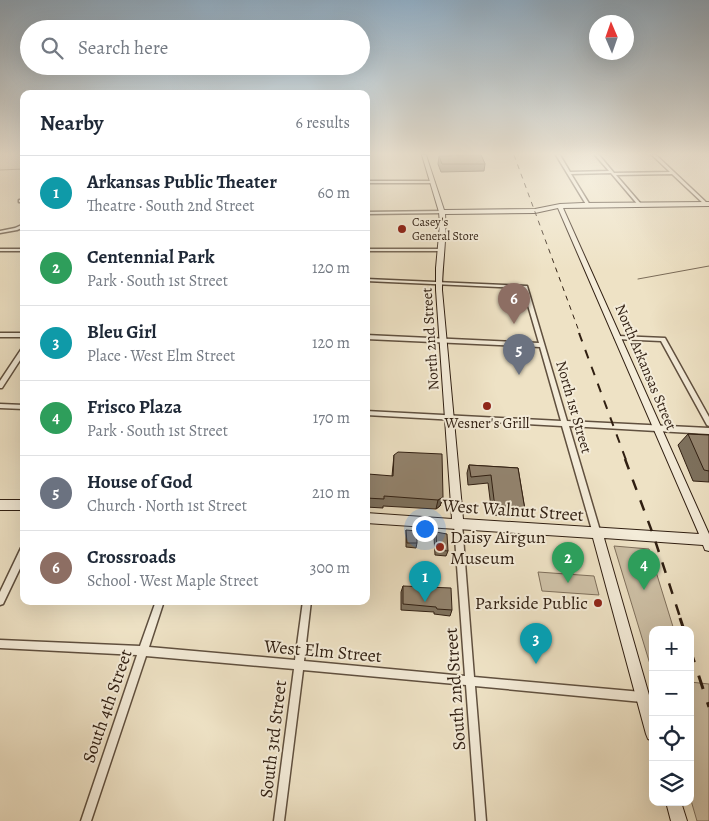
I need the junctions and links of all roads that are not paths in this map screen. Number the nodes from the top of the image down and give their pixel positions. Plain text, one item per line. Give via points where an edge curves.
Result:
1 (436, 193) edge
2 (581, 193) edge
3 (630, 193) edge
4 (695, 193) edge
5 (707, 204) edge
6 (588, 205) junction
7 (640, 205) junction
8 (560, 206) junction
9 (442, 212) junction
10 (370, 213) edge
11 (20, 227) edge
12 (0, 232) edge
13 (0, 250) edge
14 (20, 250) edge
15 (370, 250) edge
16 (442, 250) junction
17 (370, 280) edge
18 (440, 285) junction
19 (0, 335) edge
20 (20, 335) edge
21 (370, 337) edge
22 (618, 338) junction
23 (663, 339) joint
24 (444, 340) junction
25 (542, 345) junction
26 (20, 355) edge
27 (0, 386) edge
28 (0, 406) edge
29 (20, 407) edge
30 (370, 414) edge
31 (449, 417) junction
32 (709, 423) edge
33 (564, 424) junction
34 (656, 427) junction
35 (709, 431) edge
36 (0, 505) edge
37 (20, 505) edge
38 (370, 518) edge
39 (458, 524) junction
40 (597, 534) junction
41 (708, 542) edge
42 (20, 559) edge
43 (0, 601) edge
44 (159, 605) edge
45 (307, 605) edge
46 (0, 644) edge
47 (143, 652) junction
48 (299, 666) junction
49 (471, 681) junction
50 (642, 697) junction
51 (649, 721) edge
52 (674, 806) edge
53 (86, 821) edge
54 (279, 821) edge
55 (481, 821) edge
56 (679, 821) edge

1 - 9 main road, North 2nd Street
2 - 6 street
3 - 7 street
4 - 5 street
5 - 7 main road
6 - 7 main road
6 - 8 main road
8 - 9 main road via 535,211
8 - 22 main road, North Arkansas Street
9 - 10 street
9 - 16 main road, North 2nd Street
11 - 12 street
13 - 14 street
15 - 16 street
16 - 18 main road, North 2nd Street
17 - 18 street
18 - 24 main road, North 2nd Street
18 - 25 street, North 1st Street via 525,287
19 - 20 street
21 - 24 street
22 - 23 street
22 - 34 main road, North Arkansas Street
23 - 32 street
24 - 25 street
24 - 31 main road, North 2nd Street
25 - 33 street, North 1st Street
26 - 27 street
28 - 29 street
30 - 31 street
31 - 33 street
31 - 39 main road, North 2nd Street
33 - 34 street
33 - 40 street, North 1st Street
34 - 35 street
34 - 41 main road, North Arkansas Street
36 - 37 main road
38 - 39 main road, West Walnut Street
39 - 40 main road, West Walnut Street
39 - 49 street, South 2nd Street
40 - 41 main road, West Walnut Street
40 - 50 main road
42 - 43 street
44 - 47 street, South 4th Street
45 - 48 street, South 3rd Street
46 - 47 street, West Elm Street
47 - 48 street, West Elm Street
47 - 53 street, South 4th Street
48 - 49 street, West Elm Street
48 - 54 street, South 3rd Street
49 - 50 street, West Elm Street
49 - 55 street, South 2nd Street
50 - 51 main road
52 - 56 main road

